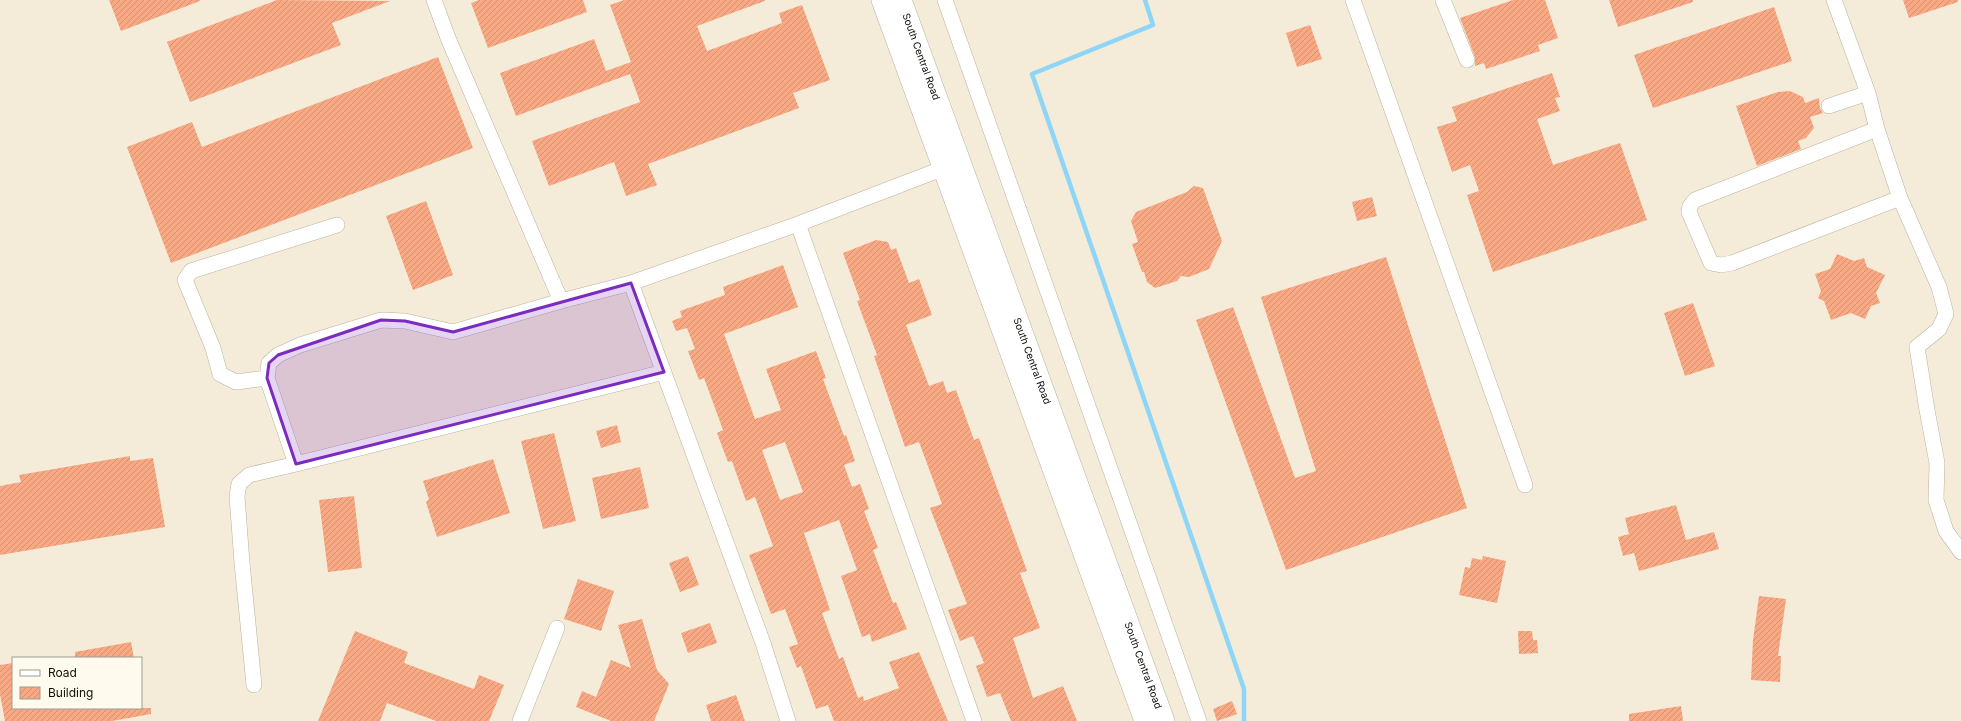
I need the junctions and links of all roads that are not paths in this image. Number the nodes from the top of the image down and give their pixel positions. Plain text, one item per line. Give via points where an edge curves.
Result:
1 (434, 0) edge
2 (882, 0) edge
3 (900, 0) edge
4 (945, 0) edge
5 (1353, 0) edge
6 (1443, 0) edge
7 (1834, 0) edge
8 (1467, 60) dead end
9 (1868, 94) junction
10 (1829, 106) dead end
11 (1877, 130) junction
12 (952, 165) junction
13 (1900, 198) junction
14 (798, 224) junction
15 (336, 225) dead end
16 (631, 283) junction
17 (561, 301) junction
18 (664, 372) junction
19 (267, 378) junction
20 (296, 464) junction
21 (1525, 484) dead end
22 (1961, 552) edge
23 (557, 628) dead end
24 (254, 685) dead end
25 (520, 721) edge
26 (788, 721) edge
27 (974, 721) edge
28 (1145, 721) edge
29 (1164, 721) edge
30 (1199, 721) edge

1 - 17 street
2 - 12 main road, South Central Road
3 - 12 main road, South Central Road
4 - 30 street
5 - 21 street
6 - 8 street
7 - 9 street
9 - 10 street
9 - 11 street
11 - 13 street
11 - 13 street via 1695,200 1689,212 1711,263 1720,265 1732,263
12 - 14 street
12 - 28 main road, South Central Road
12 - 29 main road, South Central Road
13 - 22 street via 1940,287 1946,314 1939,329 1918,347 1937,463 1936,500 1946,531
14 - 16 street
14 - 27 street
15 - 19 street via 191,271 185,280 213,348 220,374 236,382
16 - 17 street
16 - 18 street
17 - 19 street via 453,332 404,321 381,320 300,345 278,355 269,363
18 - 20 street
18 - 26 street via 763,643
19 - 20 street
20 - 24 street via 250,476 239,484 237,496
23 - 25 street

